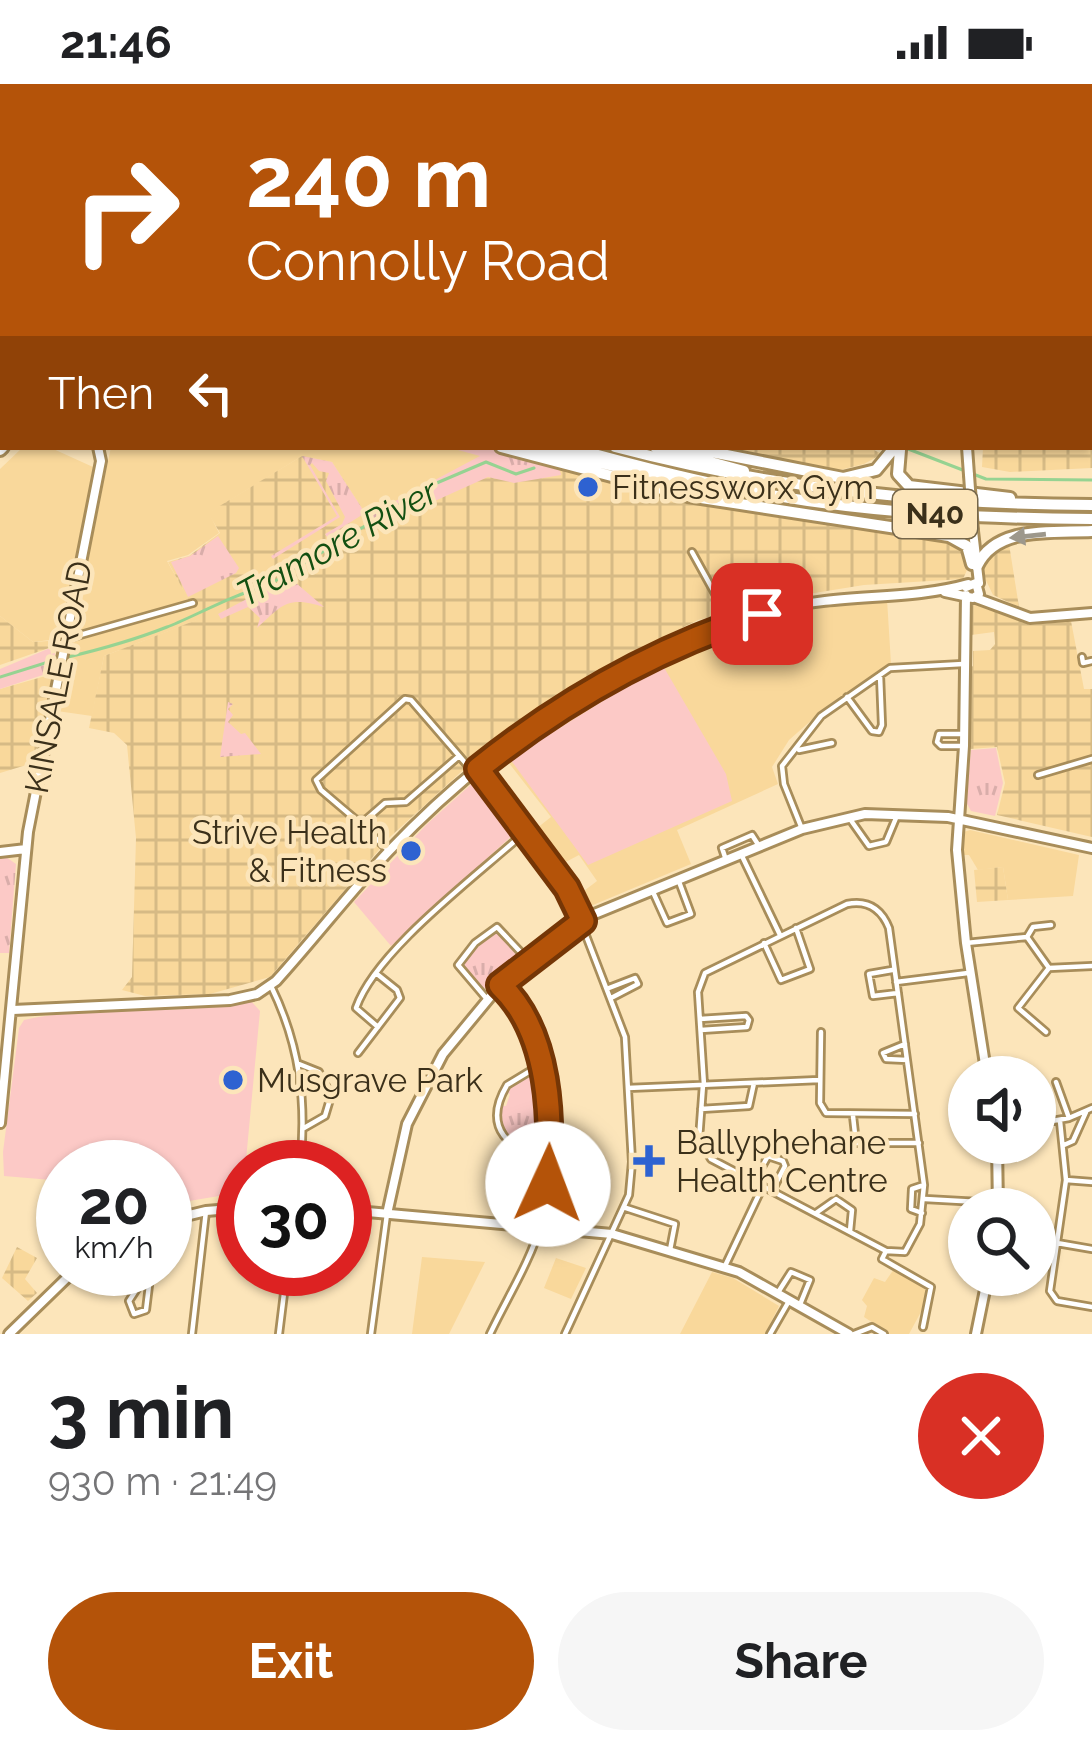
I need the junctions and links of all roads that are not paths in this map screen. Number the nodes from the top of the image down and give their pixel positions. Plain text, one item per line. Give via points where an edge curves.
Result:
1 (98, 450) edge
2 (512, 450) edge
3 (547, 450) edge
4 (582, 450) edge
5 (627, 450) edge
6 (647, 450) edge
7 (666, 450) edge
8 (701, 450) edge
9 (895, 450) edge
10 (898, 450) edge
11 (967, 450) edge
12 (787, 484) junction
13 (860, 495) junction
14 (779, 497) junction
15 (1089, 505) edge
16 (1092, 518) edge
17 (1092, 531) edge
18 (692, 552) dead end
19 (975, 565) junction
20 (972, 591) junction
21 (194, 603) dead end
22 (1092, 613) edge
23 (726, 626) junction
24 (64, 643) junction
25 (1082, 657) dead end
26 (1092, 661) edge
27 (964, 664) junction
28 (880, 675) junction
29 (847, 697) junction
30 (806, 731) junction
31 (964, 734) junction
32 (832, 743) dead end
33 (815, 746) junction
34 (964, 746) junction
35 (799, 750) dead end
36 (459, 756) junction
37 (1092, 759) edge
38 (476, 771) junction
39 (1038, 775) dead end
40 (896, 812) junction
41 (851, 816) junction
42 (958, 818) junction
43 (361, 824) junction
44 (802, 829) junction
45 (525, 832) junction
46 (759, 846) junction
47 (1092, 848) edge
48 (26, 849) junction
49 (389, 851) junction
50 (0, 852) edge
51 (742, 854) junction
52 (726, 860) junction
53 (678, 880) junction
54 (652, 890) junction
55 (583, 921) junction
56 (1051, 925) dead end
57 (796, 928) junction
58 (780, 935) junction
59 (1027, 937) junction
60 (764, 943) junction
61 (966, 943) junction
62 (529, 961) junction
63 (1092, 966) edge
64 (1049, 968) junction
65 (895, 970) junction
66 (970, 973) junction
67 (377, 974) junction
68 (896, 982) junction
69 (500, 985) junction
70 (271, 986) junction
71 (609, 988) junction
72 (898, 994) junction
73 (613, 997) junction
74 (486, 998) junction
75 (13, 1010) junction
76 (727, 1017) junction
77 (700, 1019) junction
78 (378, 1027) junction
79 (728, 1028) junction
80 (701, 1030) junction
81 (821, 1032) dead end
82 (1046, 1032) dead end
83 (905, 1044) junction
84 (358, 1053) dead end
85 (984, 1056) edge
86 (907, 1060) junction
87 (299, 1064) junction
88 (540, 1065) junction
89 (819, 1080) junction
90 (1057, 1082) dead end
91 (754, 1083) junction
92 (703, 1084) junction
93 (628, 1088) junction
94 (701, 1109) junction
95 (1089, 1110) edge
96 (915, 1114) junction
97 (853, 1115) junction
98 (1069, 1118) junction
99 (1060, 1120) junction
100 (1056, 1121) edge
101 (0, 1124) edge
102 (304, 1128) junction
103 (303, 1140) edge
104 (919, 1144) junction
105 (1064, 1145) junction
106 (549, 1161) junction
107 (1066, 1180) junction
108 (754, 1181) junction
109 (1092, 1181) edge
110 (924, 1185) junction
111 (763, 1186) junction
112 (772, 1191) junction
113 (925, 1199) junction
114 (948, 1201) edge
115 (625, 1208) junction
116 (216, 1210) edge
117 (206, 1211) junction
118 (372, 1213) edge
119 (816, 1213) junction
120 (922, 1213) junction
121 (192, 1214) edge
122 (387, 1214) junction
123 (540, 1227) junction
124 (850, 1231) junction
125 (612, 1234) junction
126 (1058, 1244) junction
127 (1092, 1249) edge
128 (670, 1250) junction
129 (886, 1251) junction
130 (905, 1252) junction
131 (724, 1266) junction
132 (897, 1267) junction
133 (146, 1281) joint
134 (777, 1294) junction
135 (49, 1296) edge
136 (284, 1296) edge
137 (984, 1296) edge
138 (789, 1300) junction
139 (799, 1307) junction
140 (1092, 1307) edge
141 (923, 1327) dead end
142 (10, 1334) edge
143 (192, 1334) edge
144 (279, 1334) edge
145 (371, 1334) edge
146 (490, 1334) edge
147 (566, 1334) edge
148 (770, 1334) edge
149 (848, 1334) edge
150 (884, 1334) edge
151 (976, 1334) edge

1 - 24 street, KINSALE ROAD
2 - 19 highway via 688,496 950,536 967,546
3 - 14 highway
4 - 14 highway, N40
5 - 12 highway, N40
6 - 12 highway
7 - 13 highway
8 - 9 highway via 843,478 876,470
10 - 15 highway via 898,474 917,488
11 - 19 street, bridge
12 - 13 highway, N40
13 - 15 highway, N40
14 - 16 highway, N40
17 -> 19 highway via 1002,539
18 - 23 street
19 - 20 street
20 - 22 street via 1034,619
20 - 23 street via 823,601
20 - 27 street
21 - 24 street
23 - 38 street via 610,678
24 - 48 street, KINSALE ROAD
25 - 26 street
27 - 28 street via 902,665
27 - 31 street
28 - 29 street
28 - 29 street via 879,732
29 - 30 street
30 - 33 street
30 - 44 street via 782,766
31 - 34 street
31 - 34 street via 939,734 937,742
32 - 33 street
33 - 35 street
34 - 42 street
36 - 38 street
36 - 43 street via 406,802 385,803
36 - 43 street via 405,699 316,780
37 - 39 street
38 - 45 street
38 - 49 street
40 - 41 street
40 - 41 street via 882,846 867,845
40 - 42 street
41 - 44 street
42 - 47 street
42 - 61 street
43 - 49 street
44 - 46 street
45 - 55 street
45 - 67 street
46 - 51 street
46 - 52 street via 752,835 723,847
48 - 50 street
48 - 75 street, KINSALE ROAD
49 - 70 street
51 - 52 street
51 - 58 street
52 - 53 street
53 - 54 street
53 - 54 street via 692,914 668,923
54 - 55 street
55 - 62 street
55 - 71 street
56 - 59 street
57 - 58 street
57 - 60 street via 812,967 797,975 779,978
57 - 65 street via 855,903 876,909 889,928
58 - 60 street
59 - 61 street
59 - 64 street
60 - 77 street via 705,973
61 - 66 street
62 - 69 street
62 - 74 street via 497,927 475,943 458,965
63 - 64 street
64 - 82 street via 1018,1007
65 - 68 street
65 - 72 street via 868,978 872,996
66 - 68 street
66 - 85 street
67 - 78 street via 356,1008
67 - 78 street via 400,995
68 - 72 street
69 - 74 street
69 - 88 street via 525,1019
70 - 75 street via 221,1001
70 - 87 street
71 - 73 street
71 - 73 street via 635,978 638,984
72 - 83 street
73 - 93 street
74 - 122 street via 436,1063 407,1124
75 - 101 street, KINSALE ROAD
76 - 77 street
76 - 79 street
76 - 79 street via 749,1020
77 - 80 street
78 - 84 street
79 - 80 street
80 - 92 street
81 - 89 street
83 - 86 street
83 - 86 street via 883,1053
86 - 96 street
87 - 102 street
87 - 102 street via 319,1072 331,1096 325,1116
88 - 106 street
88 - 106 street via 507,1085 498,1122 513,1148
89 - 91 street
89 - 97 street via 823,1110
90 - 98 street
91 - 92 street
91 - 94 street via 749,1106
92 - 93 street
92 - 94 street
93 - 115 street via 632,1171
94 - 108 street via 705,1153
95 - 98 street
95 - 105 street
96 - 97 street
96 - 104 street
97 - 104 street via 856,1143
98 - 99 street
99 - 100 street
99 - 105 street
102 - 103 street
104 - 110 street
105 - 107 street
106 - 123 street
107 - 109 street
107 - 126 street
108 - 111 street
108 - 112 street via 768,1156 783,1161
110 - 113 street
110 - 120 street via 912,1189 911,1209
111 - 112 street
111 - 131 street
112 - 119 street
113 - 114 street
113 - 120 street
115 - 125 street
115 - 128 street via 675,1224
116 - 117 street
117 - 121 street
117 - 143 street
118 - 122 street
119 - 124 street
119 - 124 street via 838,1200 851,1208
120 - 130 street
122 - 123 street
122 - 145 street
123 - 125 street
123 - 146 street
124 - 129 street
125 - 128 street
125 - 147 street
126 - 127 street
126 - 140 street via 1052,1298
128 - 131 street
129 - 130 street
129 - 132 street via 881,1259
130 - 132 street
131 - 134 street
132 - 141 street via 931,1287
133 - 133 street via 146,1310 137,1315 129,1301
134 - 138 street
134 - 139 street via 791,1272 810,1280
135 - 142 street
136 - 144 street
137 - 151 street
138 - 139 street
138 - 148 street
139 - 149 street
149 - 150 street via 872,1327

